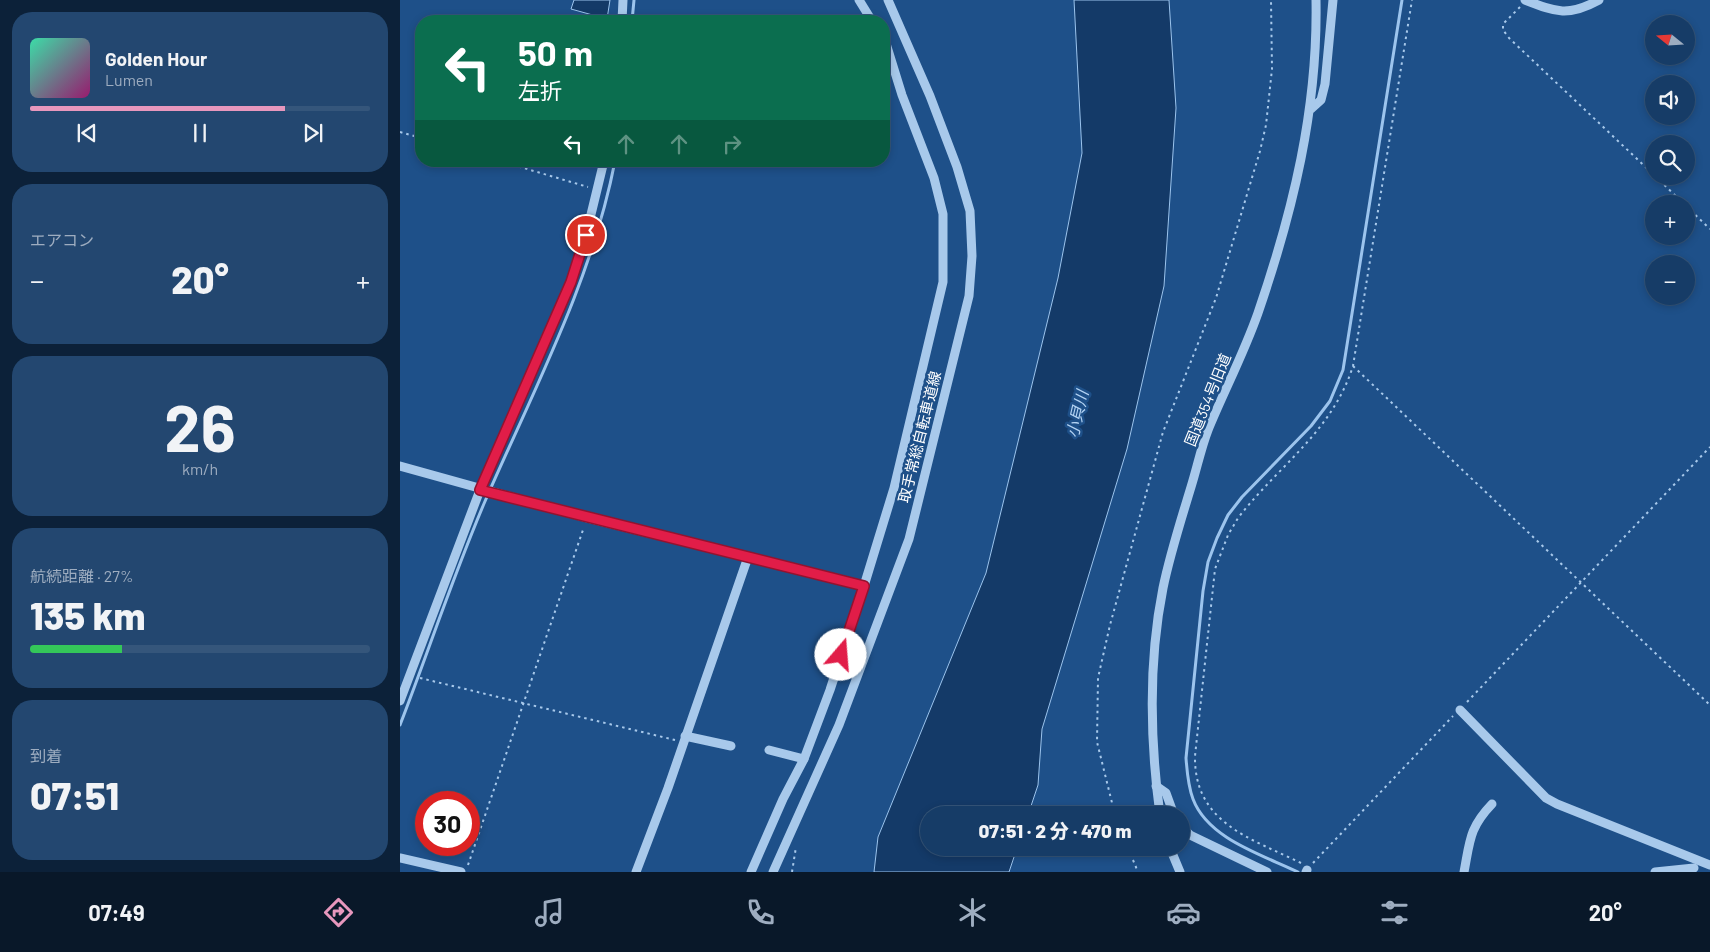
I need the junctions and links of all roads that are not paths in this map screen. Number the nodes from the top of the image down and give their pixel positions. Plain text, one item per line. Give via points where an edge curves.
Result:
1 (623, 0) edge
2 (859, 0) edge
3 (888, 0) edge
4 (1316, 0) edge
5 (1333, 0) edge
6 (1525, 0) edge
7 (1599, 0) edge
8 (622, 15) edge
9 (868, 15) edge
10 (890, 56) edge
11 (1311, 109) junction
12 (603, 167) edge
13 (400, 466) edge
14 (480, 490) junction
15 (748, 557) junction
16 (864, 586) junction
17 (400, 701) edge
18 (1460, 710) road end
19 (685, 739) junction
20 (731, 746) dead end
21 (769, 750) dead end
22 (804, 759) junction
23 (1156, 786) junction
24 (1492, 804) dead end
25 (1159, 806) edge
26 (1171, 806) edge
27 (1190, 834) edge
28 (1173, 856) edge
29 (400, 858) edge
30 (1710, 865) edge
31 (1696, 867) edge
32 (461, 872) edge
33 (636, 872) edge
34 (751, 872) edge
35 (773, 872) edge
36 (1180, 872) edge
37 (1267, 872) edge
38 (1464, 872) edge
39 (1655, 872) edge

1 - 8 street
2 - 9 street
3 - 35 street, 取手常総自転車道線 via 930,96 970,211 972,256 969,296 909,538 839,725
4 - 11 street, 国道354号旧道
5 - 11 street via 1325,84 1321,100
6 - 7 street via 1558,12 1582,9
10 - 16 street via 941,206 943,282 894,488
11 - 23 street, 国道354号旧道 via 1306,142 1272,270 1257,316 1207,433 1165,580 1152,666
12 - 14 street via 571,282
13 - 14 street
14 - 15 street
14 - 17 street
15 - 16 street
15 - 19 street
16 - 22 street
18 - 31 street via 1546,798
19 - 20 street
19 - 33 street
21 - 22 street
22 - 34 street
23 - 25 street, 国道354号旧道
23 - 26 street via 1166,793
24 - 38 street via 1472,830
27 - 37 street
28 - 36 street
29 - 32 street
30 - 31 street
31 - 39 street

